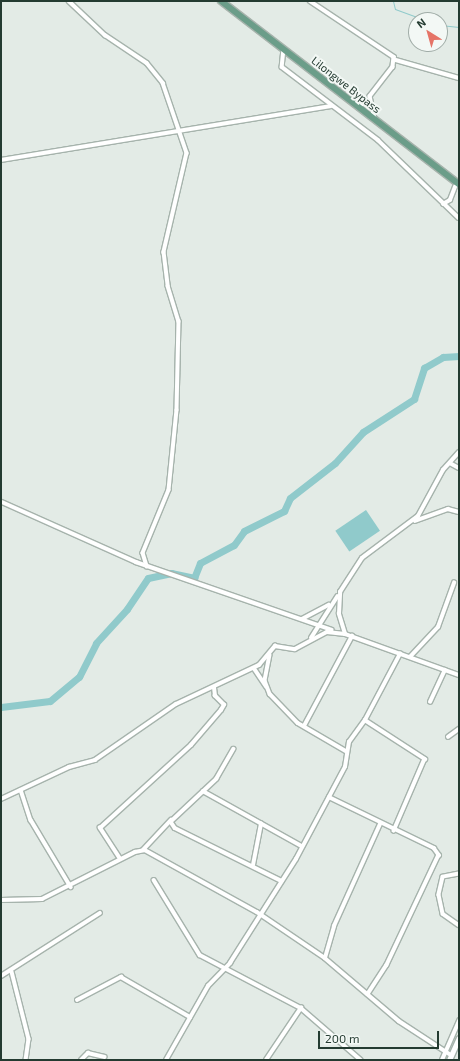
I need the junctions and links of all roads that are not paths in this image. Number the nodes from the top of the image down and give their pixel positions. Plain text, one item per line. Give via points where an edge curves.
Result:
1 (69, 1) edge
2 (221, 1) edge
3 (310, 1) edge
4 (228, 4) edge
5 (284, 49) junction
6 (396, 60) junction
7 (459, 78) edge
8 (370, 99) junction
9 (331, 106) junction
10 (358, 107) junction
11 (376, 120) junction
12 (179, 131) junction
13 (1, 160) edge
14 (457, 186) edge
15 (442, 204) junction
16 (459, 218) edge
17 (459, 452) edge
18 (450, 463) junction
19 (459, 468) edge
20 (2, 502) dead end
21 (459, 512) edge
22 (414, 521) junction
23 (147, 566) junction
24 (454, 583) dead end
25 (337, 597) junction
26 (331, 603) junction
27 (302, 619) junction
28 (317, 625) junction
29 (333, 630) junction
30 (345, 634) junction
31 (352, 636) junction
32 (311, 639) junction
33 (271, 652) junction
34 (400, 654) junction
35 (410, 657) junction
36 (254, 668) junction
37 (445, 670) junction
38 (459, 675) edge
39 (266, 687) junction
40 (214, 688) junction
41 (430, 702) dead end
42 (365, 720) junction
43 (304, 726) junction
44 (459, 729) edge
45 (448, 737) dead end
46 (234, 749) dead end
47 (346, 751) junction
48 (21, 790) junction
49 (203, 791) junction
50 (329, 797) junction
51 (1, 799) edge
52 (172, 819) junction
53 (261, 824) junction
54 (380, 824) junction
55 (394, 831) junction
56 (302, 846) junction
57 (143, 850) junction
58 (120, 860) junction
59 (253, 865) junction
60 (459, 874) edge
61 (154, 880) dead end
62 (282, 881) junction
63 (71, 887) junction
64 (1, 900) edge
65 (100, 913) dead end
66 (261, 915) junction
67 (459, 925) edge
68 (325, 958) junction
69 (225, 968) junction
70 (12, 972) junction
71 (1, 976) edge
72 (368, 994) junction
73 (77, 1000) dead end
74 (301, 1008) junction
75 (190, 1017) junction
76 (459, 1021) edge
77 (459, 1038) edge
78 (445, 1051) junction
79 (105, 1057) dead end
80 (450, 1058) edge
81 (26, 1060) edge
82 (82, 1060) edge
83 (166, 1060) edge
84 (266, 1060) edge
85 (361, 1060) edge
86 (442, 1060) edge

1 - 12 street via 105,35 147,63 163,83
2 - 4 main road, Lilongwe Bypass
3 - 6 street via 389,52
4 - 5 main road, Lilongwe Bypass
5 - 9 street via 282,67
5 - 10 main road, Lilongwe Bypass
6 - 7 street
6 - 8 street
8 - 10 street
8 - 11 street
9 - 12 street
9 - 15 street via 378,140
10 - 11 main road, Lilongwe Bypass
11 - 14 main road, Lilongwe Bypass
12 - 13 street
12 - 23 street via 187,164 173,203 164,252 170,295 179,321 177,410 169,490 143,553
14 - 15 street via 450,200
15 - 16 street
17 - 18 street
18 - 19 street
18 - 22 street
20 - 23 street
21 - 22 street via 448,509
22 - 25 street via 362,558
23 - 27 street via 248,598
24 - 35 street via 438,627
25 - 26 street
25 - 30 street
26 - 27 street
26 - 28 street
27 - 28 street
28 - 29 street
28 - 32 street
29 - 30 street
29 - 32 street
30 - 31 street
31 - 34 street
31 - 43 street
32 - 33 street via 295,649 278,645
33 - 36 street
33 - 39 street
34 - 35 street
34 - 42 street
35 - 37 street
36 - 39 street
36 - 40 street
37 - 38 street
37 - 41 street
39 - 43 street via 286,712
40 - 48 street via 176,704 95,760 69,767
40 - 58 street via 223,707 210,725 102,826 101,832
42 - 47 street
42 - 55 street via 425,759
43 - 47 street
44 - 45 street
46 - 49 street via 217,779
47 - 50 street via 345,767
48 - 51 street
48 - 63 street via 31,820
49 - 52 street
49 - 53 street
50 - 54 street
50 - 56 street
52 - 57 street
52 - 59 street via 175,828
53 - 56 street
53 - 59 street
54 - 55 street
54 - 68 street via 334,926
55 - 72 street via 434,848 439,856 387,965
56 - 62 street
57 - 58 street
57 - 66 street
58 - 63 street
59 - 62 street
60 - 67 street via 443,878 438,895 443,914
61 - 69 street via 194,948
62 - 66 street
63 - 64 street via 37,900
65 - 70 street via 16,965
66 - 68 street
66 - 69 street
68 - 72 street
69 - 74 street
69 - 75 street via 208,986
70 - 71 street
70 - 81 street via 29,1039
72 - 78 street via 399,1021
73 - 75 street via 121,977
74 - 84 street
74 - 85 street
75 - 83 street
76 - 78 street
77 - 80 main road
78 - 80 street
78 - 86 street
79 - 82 street via 88,1053

